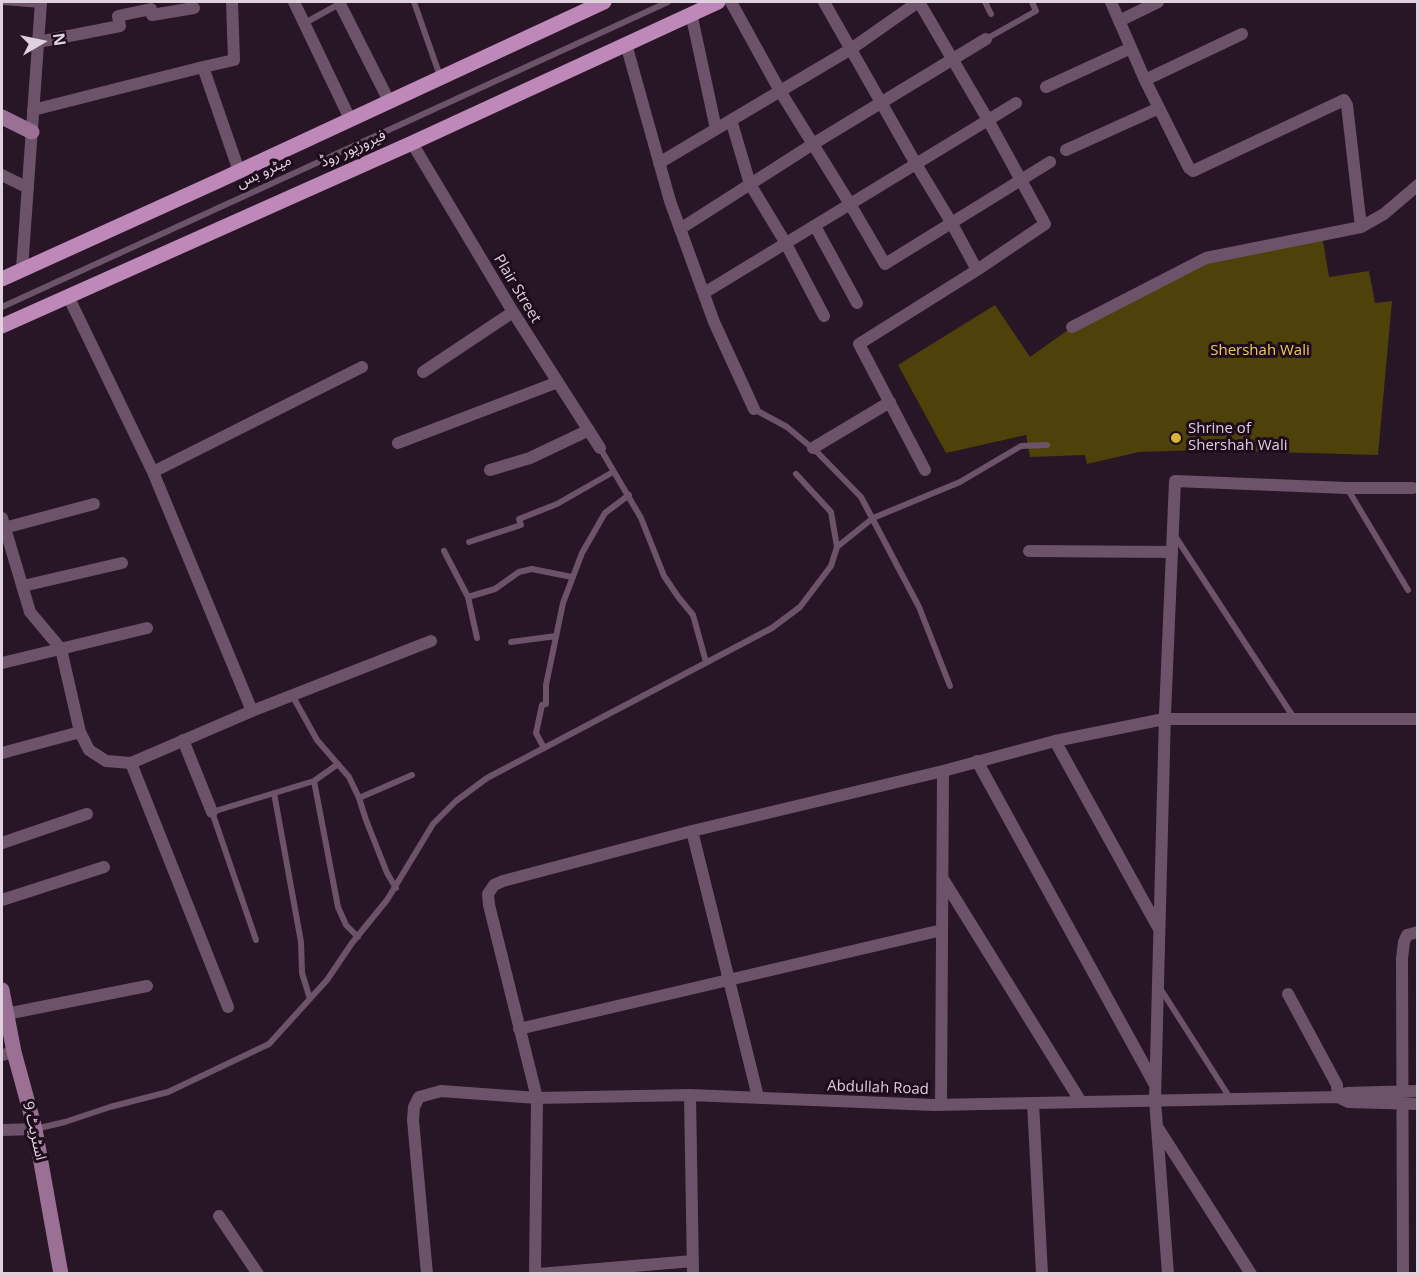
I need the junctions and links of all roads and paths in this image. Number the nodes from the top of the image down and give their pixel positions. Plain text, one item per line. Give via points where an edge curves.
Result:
1 (4, 2) edge
2 (232, 2) edge
3 (294, 2) edge
4 (414, 2) edge
5 (604, 2) edge
6 (668, 2) edge
7 (709, 2) edge
8 (718, 2) edge
9 (730, 2) edge
10 (824, 2) edge
11 (918, 2) edge
12 (985, 2) edge
13 (1032, 2) edge
14 (1111, 2) edge
15 (41, 3) edge
16 (342, 3) edge
17 (1152, 3) edge
18 (194, 8) dead end
19 (691, 13) junction
20 (991, 14) dead end
21 (1119, 21) junction
22 (303, 24) junction
23 (1242, 34) dead end
24 (986, 39) joint
25 (38, 42) junction
26 (626, 44) junction
27 (1131, 48) junction
28 (851, 49) junction
29 (953, 60) junction
30 (203, 67) junction
31 (440, 77) junction
32 (1145, 80) junction
33 (1046, 87) dead end
34 (780, 91) junction
35 (389, 101) junction
36 (882, 103) junction
37 (1016, 103) dead end
38 (1159, 108) junction
39 (33, 110) junction
40 (2, 117) edge
41 (350, 119) junction
42 (731, 120) junction
43 (988, 120) junction
44 (716, 129) junction
45 (32, 132) junction
46 (412, 143) junction
47 (813, 144) junction
48 (1066, 150) dead end
49 (1050, 162) dead end
50 (659, 163) junction
51 (916, 164) junction
52 (239, 171) junction
53 (2, 175) edge
54 (1021, 179) junction
55 (750, 184) junction
56 (1418, 184) edge
57 (28, 188) junction
58 (850, 204) junction
59 (951, 222) junction
60 (815, 226) junction
61 (1361, 227) junction
62 (680, 229) junction
63 (785, 242) junction
64 (22, 269) junction
65 (976, 270) junction
66 (2, 279) edge
67 (704, 293) junction
68 (69, 298) junction
69 (857, 303) dead end
70 (2, 307) edge
71 (513, 312) junction
72 (824, 316) dead end
73 (2, 326) edge
74 (1072, 327) dead end
75 (362, 367) dead end
76 (423, 372) dead end
77 (558, 382) junction
78 (890, 402) junction
79 (754, 409) joint
80 (589, 430) junction
81 (398, 442) dead end
82 (1047, 445) dead end
83 (600, 448) joint
84 (813, 448) junction
85 (490, 470) dead end
86 (925, 470) dead end
87 (153, 472) junction
88 (614, 472) junction
89 (796, 474) dead end
90 (1347, 488) junction
91 (1413, 488) dead end
92 (629, 495) junction
93 (94, 504) dead end
94 (873, 518) junction
95 (3, 523) edge
96 (1173, 533) junction
97 (469, 542) dead end
98 (837, 547) junction
99 (1029, 550) dead end
100 (444, 551) dead end
101 (1172, 552) junction
102 (122, 563) dead end
103 (572, 578) junction
104 (23, 586) junction
105 (1408, 590) dead end
106 (468, 597) junction
107 (147, 628) dead end
108 (556, 636) junction
109 (477, 638) dead end
110 (431, 641) dead end
111 (511, 642) dead end
112 (61, 649) junction
113 (706, 662) junction
114 (2, 663) edge
115 (950, 686) dead end
116 (292, 695) junction
117 (252, 711) junction
118 (1164, 718) junction
119 (1294, 718) junction
120 (1418, 719) edge
121 (80, 732) junction
122 (183, 740) junction
123 (1055, 741) junction
124 (544, 748) junction
125 (2, 753) edge
126 (977, 761) junction
127 (131, 763) junction
128 (338, 764) junction
129 (943, 771) junction
130 (412, 775) dead end
131 (314, 781) junction
132 (274, 793) junction
133 (359, 798) junction
134 (212, 812) junction
135 (87, 814) dead end
136 (692, 831) junction
137 (2, 843) edge
138 (104, 867) dead end
139 (942, 878) junction
140 (396, 888) junction
141 (2, 900) edge
142 (1159, 929) junction
143 (942, 930) junction
144 (1418, 932) edge
145 (358, 937) junction
146 (256, 940) dead end
147 (729, 980) junction
148 (1158, 985) junction
149 (147, 986) dead end
150 (2, 994) edge
151 (1288, 994) dead end
152 (310, 999) junction
153 (228, 1007) dead end
154 (5, 1021) edge
155 (519, 1029) junction
156 (8, 1054) edge
157 (1155, 1085) junction
158 (1418, 1091) edge
159 (690, 1095) junction
160 (758, 1097) junction
161 (1338, 1097) junction
162 (1401, 1097) junction
163 (537, 1098) junction
164 (1231, 1099) junction
165 (1155, 1100) junction
166 (1082, 1102) junction
167 (1032, 1103) junction
168 (1418, 1104) edge
169 (941, 1105) junction
170 (1157, 1125) junction
171 (35, 1129) junction
172 (2, 1130) edge
173 (219, 1216) dead end
174 (693, 1267) edge
175 (61, 1274) edge
176 (258, 1274) edge
177 (427, 1274) edge
178 (537, 1274) edge
179 (1042, 1274) edge
180 (1168, 1274) edge
181 (1251, 1274) edge
182 (1403, 1274) edge

1 - 15 lane
2 - 30 street via 234,60
3 - 22 street
4 - 31 lane
5 - 31 main road, فیروزپور روڈ
6 - 70 lane, میٹرو بس
7 - 19 main road
8 - 19 main road, فیروزپور روڈ
9 - 34 street
10 - 28 street
11 - 28 street
11 - 29 street
12 - 20 lane
13 - 24 lane via 1036,11
14 - 21 street
15 - 25 street
16 - 22 lane
16 - 35 street
17 - 21 street
18 - 25 street via 152,15 151,9 118,16 120,27
19 - 26 main road, فیروزپور روڈ
19 - 44 street
21 - 27 street
22 - 41 street
23 - 32 street
24 - 29 street
25 - 39 street
26 - 46 main road, فیروزپور روڈ
26 - 50 street
27 - 32 street
27 - 33 street
28 - 34 street
28 - 36 street
29 - 36 street
29 - 43 street
30 - 39 street
30 - 52 street
31 - 35 main road, فیروزپور روڈ
32 - 38 street
34 - 42 street
34 - 47 street
35 - 41 main road, فیروزپور روڈ
36 - 47 street
36 - 51 street
37 - 43 street
38 - 48 street
38 - 61 street via 1193,171 1344,100
39 - 45 street
40 - 45 street
41 - 52 main road, فیروزپور روڈ
42 - 44 street
42 - 55 street
43 - 51 street
43 - 54 street
44 - 50 street
45 - 57 street
46 - 68 main road, فیروزپور روڈ
46 - 71 street, Plair Street
47 - 55 street
47 - 58 street
49 - 54 street
50 - 62 street
51 - 58 street
51 - 59 street
52 - 64 main road, فیروزپور روڈ
53 - 57 street
54 - 59 street
54 - 65 street via 1045,224
55 - 62 street
55 - 63 street
56 - 61 street via 1384,214
57 - 64 street
58 - 59 street via 885,264
58 - 60 street
59 - 65 street
60 - 63 street
60 - 69 street
61 - 74 street via 1206,258
62 - 67 street
63 - 67 street
63 - 72 street
64 - 66 main road, فیروزپور روڈ
65 - 78 street via 859,344
67 - 79 street
68 - 73 main road, فیروزپور روڈ
68 - 87 street
71 - 76 street
71 - 77 street, Plair Street
75 - 87 street
77 - 80 street, Plair Street
77 - 81 street
78 - 84 street
78 - 86 street
79 - 84 lane via 787,427
80 - 83 street, Plair Street
80 - 85 street via 530,459
82 - 94 lane via 1021,446 960,482
83 - 88 lane
84 - 94 lane via 861,497
87 - 117 street
88 - 92 lane
88 - 97 lane via 557,504 519,519 521,525
89 - 98 lane via 831,512
90 - 91 street
90 - 96 street via 1177,480
90 - 105 lane
92 - 103 lane via 605,513
92 - 113 lane via 664,576 693,615
93 - 95 street
94 - 98 lane
94 - 115 lane via 919,607
95 - 104 street
96 - 101 street
96 - 119 lane
98 - 113 lane via 831,566 800,607 772,628
99 - 101 street
100 - 106 lane
101 - 118 street
102 - 104 street
103 - 106 lane via 532,568 495,589
103 - 108 lane
104 - 112 street via 30,612
106 - 109 lane
107 - 112 street
108 - 111 lane
108 - 124 lane via 546,704 542,705 536,733
110 - 116 street
112 - 114 street
112 - 121 street
113 - 124 lane
116 - 117 street
116 - 128 lane via 316,740
117 - 122 street
118 - 119 street
118 - 123 street
118 - 142 street
119 - 120 street
121 - 125 street
121 - 127 street via 89,750 106,761
122 - 127 street
122 - 134 street
123 - 126 street
123 - 142 street
124 - 140 lane via 487,778 456,801 433,824
126 - 129 street
126 - 157 street
127 - 153 street
128 - 131 lane
128 - 133 lane
129 - 136 street
129 - 139 street
130 - 133 lane
131 - 132 lane
131 - 145 lane via 338,907 346,925
132 - 134 lane
132 - 152 lane via 301,942 302,973
133 - 140 lane
134 - 146 lane
135 - 137 street
136 - 147 street
136 - 155 street via 494,885 488,894 489,905
138 - 141 street
139 - 143 street
139 - 166 street
140 - 145 lane
142 - 148 street
143 - 147 street
143 - 169 street
144 - 162 street via 1407,935 1404,942
145 - 152 lane
147 - 155 street
147 - 160 street
148 - 157 street
148 - 164 lane
149 - 154 street
150 - 154 street, اسٹریٹ 9
151 - 161 street via 1337,1085
152 - 171 lane via 268,1044 198,1078 168,1092
154 - 156 street, اسٹریٹ 9
155 - 163 street
156 - 171 street, اسٹریٹ 9
157 - 165 street
158 - 162 street, Abdullah Road
159 - 160 street, Abdullah Road
159 - 163 street, Abdullah Road
159 - 174 street
160 - 169 street, Abdullah Road
161 - 162 street, Abdullah Road via 1348,1102
161 - 164 street, Abdullah Road
162 - 168 street, Abdullah Road
162 - 182 street
163 - 177 street, Abdullah Road via 441,1091 419,1097 413,1120
163 - 178 street
164 - 165 street, Abdullah Road
165 - 166 street, Abdullah Road
165 - 170 street
166 - 167 street, Abdullah Road
167 - 169 street, Abdullah Road
167 - 179 street
170 - 180 street
170 - 181 street
171 - 172 street
171 - 175 street, اسٹریٹ 9
173 - 176 street
174 - 178 street

